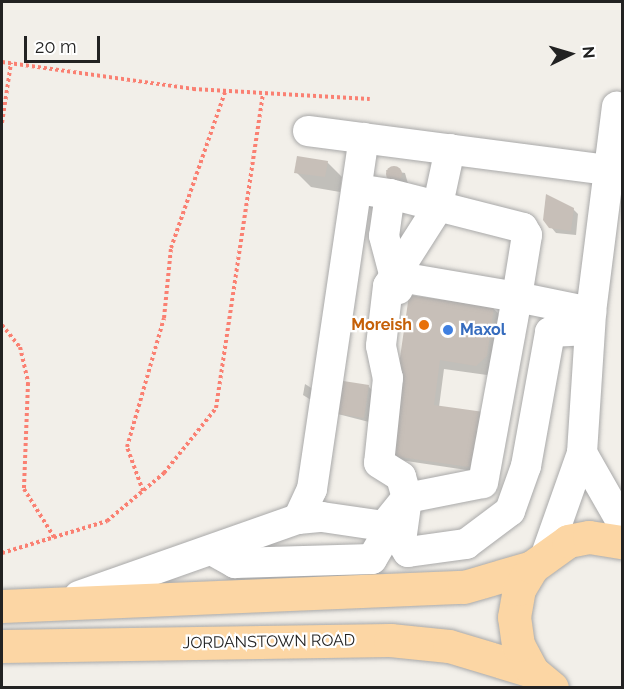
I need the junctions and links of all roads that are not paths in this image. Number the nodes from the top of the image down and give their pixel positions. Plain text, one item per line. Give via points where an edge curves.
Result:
1 (617, 107) dead end
2 (308, 131) dead end
3 (364, 138) junction
4 (450, 149) junction
5 (608, 170) junction
6 (357, 189) junction
7 (390, 194) junction
8 (437, 209) junction
9 (394, 276) junction
10 (517, 297) junction
11 (590, 321) junction
12 (582, 453) junction
13 (408, 498) junction
14 (298, 519) junction
15 (622, 523) edge
16 (622, 542) edge
17 (215, 552) junction
18 (540, 560) junction
19 (64, 601) junction
20 (2, 606) edge
21 (2, 646) edge
22 (542, 679) edge

1 - 5 lane
2 - 3 lane
3 - 4 lane
3 - 6 lane
4 - 5 lane
4 - 8 lane
5 - 11 lane
6 - 7 lane
6 - 14 lane via 312,489
7 - 8 lane
7 - 9 lane via 384,236
8 - 9 lane
8 - 10 lane via 524,228 527,235
9 - 10 lane
9 - 13 lane via 381,346 388,378 379,463 400,477
10 - 11 lane
10 - 13 lane via 483,483
11 - 12 lane
11 - 13 lane via 550,332 526,466 510,511 466,544 419,555 408,552 401,541
12 - 15 lane
12 - 18 lane
13 - 14 lane via 384,526 322,517
13 - 17 lane via 372,559 235,563
14 - 17 lane
16 - 18 main road via 589,537
17 - 19 lane
18 - 19 main road via 464,587
18 - 22 main road via 519,589 514,617 518,645
19 - 20 main road
21 - 22 main road, JORDANSTOWN ROAD via 390,640 449,646

